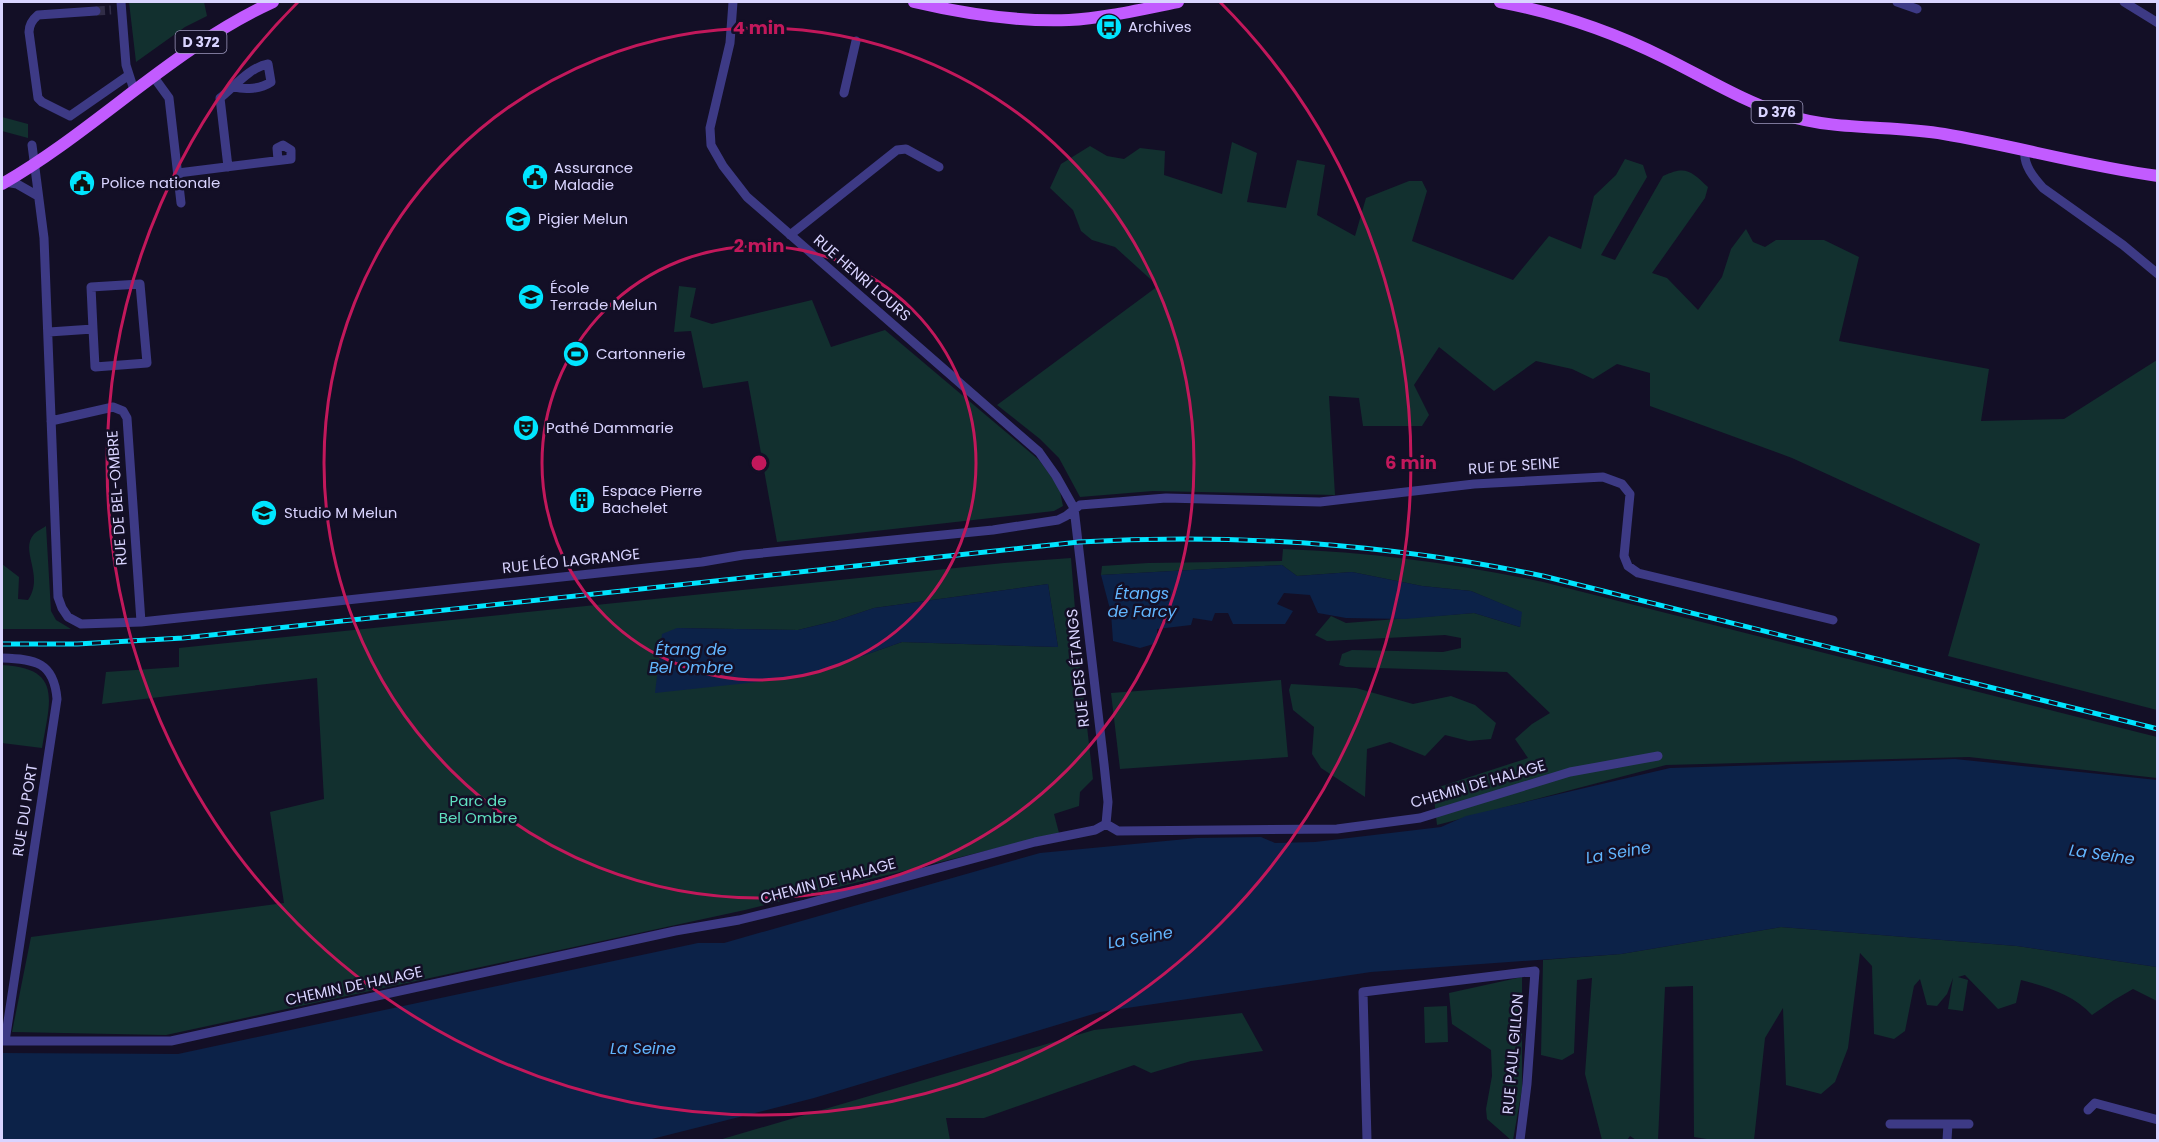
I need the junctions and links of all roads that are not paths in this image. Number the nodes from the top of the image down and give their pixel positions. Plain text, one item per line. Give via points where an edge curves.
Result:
1 (273, 2) edge
2 (733, 2) edge
3 (914, 2) edge
4 (1178, 2) edge
5 (1500, 2) edge
6 (1897, 2) edge
7 (2124, 2) edge
8 (121, 6) edge
9 (1917, 9) dead end
10 (96, 10) tunnel mouth
11 (111, 10) tunnel mouth
12 (2157, 23) edge
13 (856, 41) dead end
14 (129, 75) junction
15 (153, 76) junction
16 (234, 87) dead end
17 (134, 90) junction
18 (843, 93) dead end
19 (32, 145) dead end
20 (2025, 151) junction
21 (278, 160) dead end
22 (36, 162) junction
23 (228, 167) junction
24 (939, 167) dead end
25 (178, 173) junction
26 (2157, 176) edge
27 (3, 183) edge
28 (38, 196) junction
29 (181, 203) dead end
30 (790, 236) junction
31 (2157, 274) edge
32 (93, 329) junction
33 (49, 332) junction
34 (51, 421) junction
35 (1074, 508) junction
36 (1833, 620) dead end
37 (141, 622) junction
38 (2, 658) edge
39 (1658, 756) dead end
40 (1106, 824) junction
41 (3, 1041) edge
42 (2088, 1110) dead end
43 (2157, 1120) edge
44 (1890, 1124) dead end
45 (1948, 1124) junction
46 (1969, 1124) dead end
47 (1367, 1140) edge
48 (1520, 1140) edge
49 (1947, 1140) edge

1 - 15 main road, D 372 via 220,29
2 - 30 street, RUE HENRI LOURS via 730,43 711,128 711,145 747,197
3 - 4 main road via 1039,20 1093,17
5 - 20 main road, D 376 via 1612,33 1747,100 1789,116 1943,134
6 - 9 street
7 - 12 street
8 - 11 street
8 - 14 street
10 - 14 street via 38,15 29,25 38,98 70,116
13 - 18 street
14 - 17 street
15 - 17 main road, D 372
15 - 25 street via 169,98
16 - 23 street via 220,98
17 - 22 main road, D 372
19 - 22 street
20 - 26 main road, D 376
20 - 31 street via 2028,167 2043,188
21 - 23 street
22 - 27 main road, D 372
22 - 28 street
23 - 25 street
24 - 30 street via 906,149 897,150
25 - 29 street
27 - 28 street via 17,184
28 - 33 street
30 - 35 street, RUE HENRI LOURS via 1039,452
32 - 32 street via 95,367 147,363 140,284 91,286
32 - 33 street
33 - 34 street
34 - 37 street, RUE LÉO LAGRANGE via 58,597 62,608 68,617 81,624
34 - 37 street, RUE DE BEL-OMBRE via 113,407 123,411 127,418
35 - 36 street, RUE DE SEINE via 1166,498 1320,502 1474,484 1603,477 1622,484 1630,494 1624,556 1628,566 1638,573
35 - 37 street, RUE LÉO LAGRANGE via 1058,520 993,530
35 - 40 street, RUE DES ÉTANGS via 1108,802
38 - 41 street, RUE DU PORT via 23,659 50,671 56,682 57,699
39 - 40 street, CHEMIN DE HALAGE via 1570,772 1420,818 1337,829 1118,831
40 - 41 street, CHEMIN DE HALAGE via 1095,830 1035,842 739,920 171,1041
42 - 43 street via 2095,1103
44 - 45 street
45 - 46 street
45 - 49 street
47 - 48 street, RUE PAUL GILLON via 1363,992 1535,971

